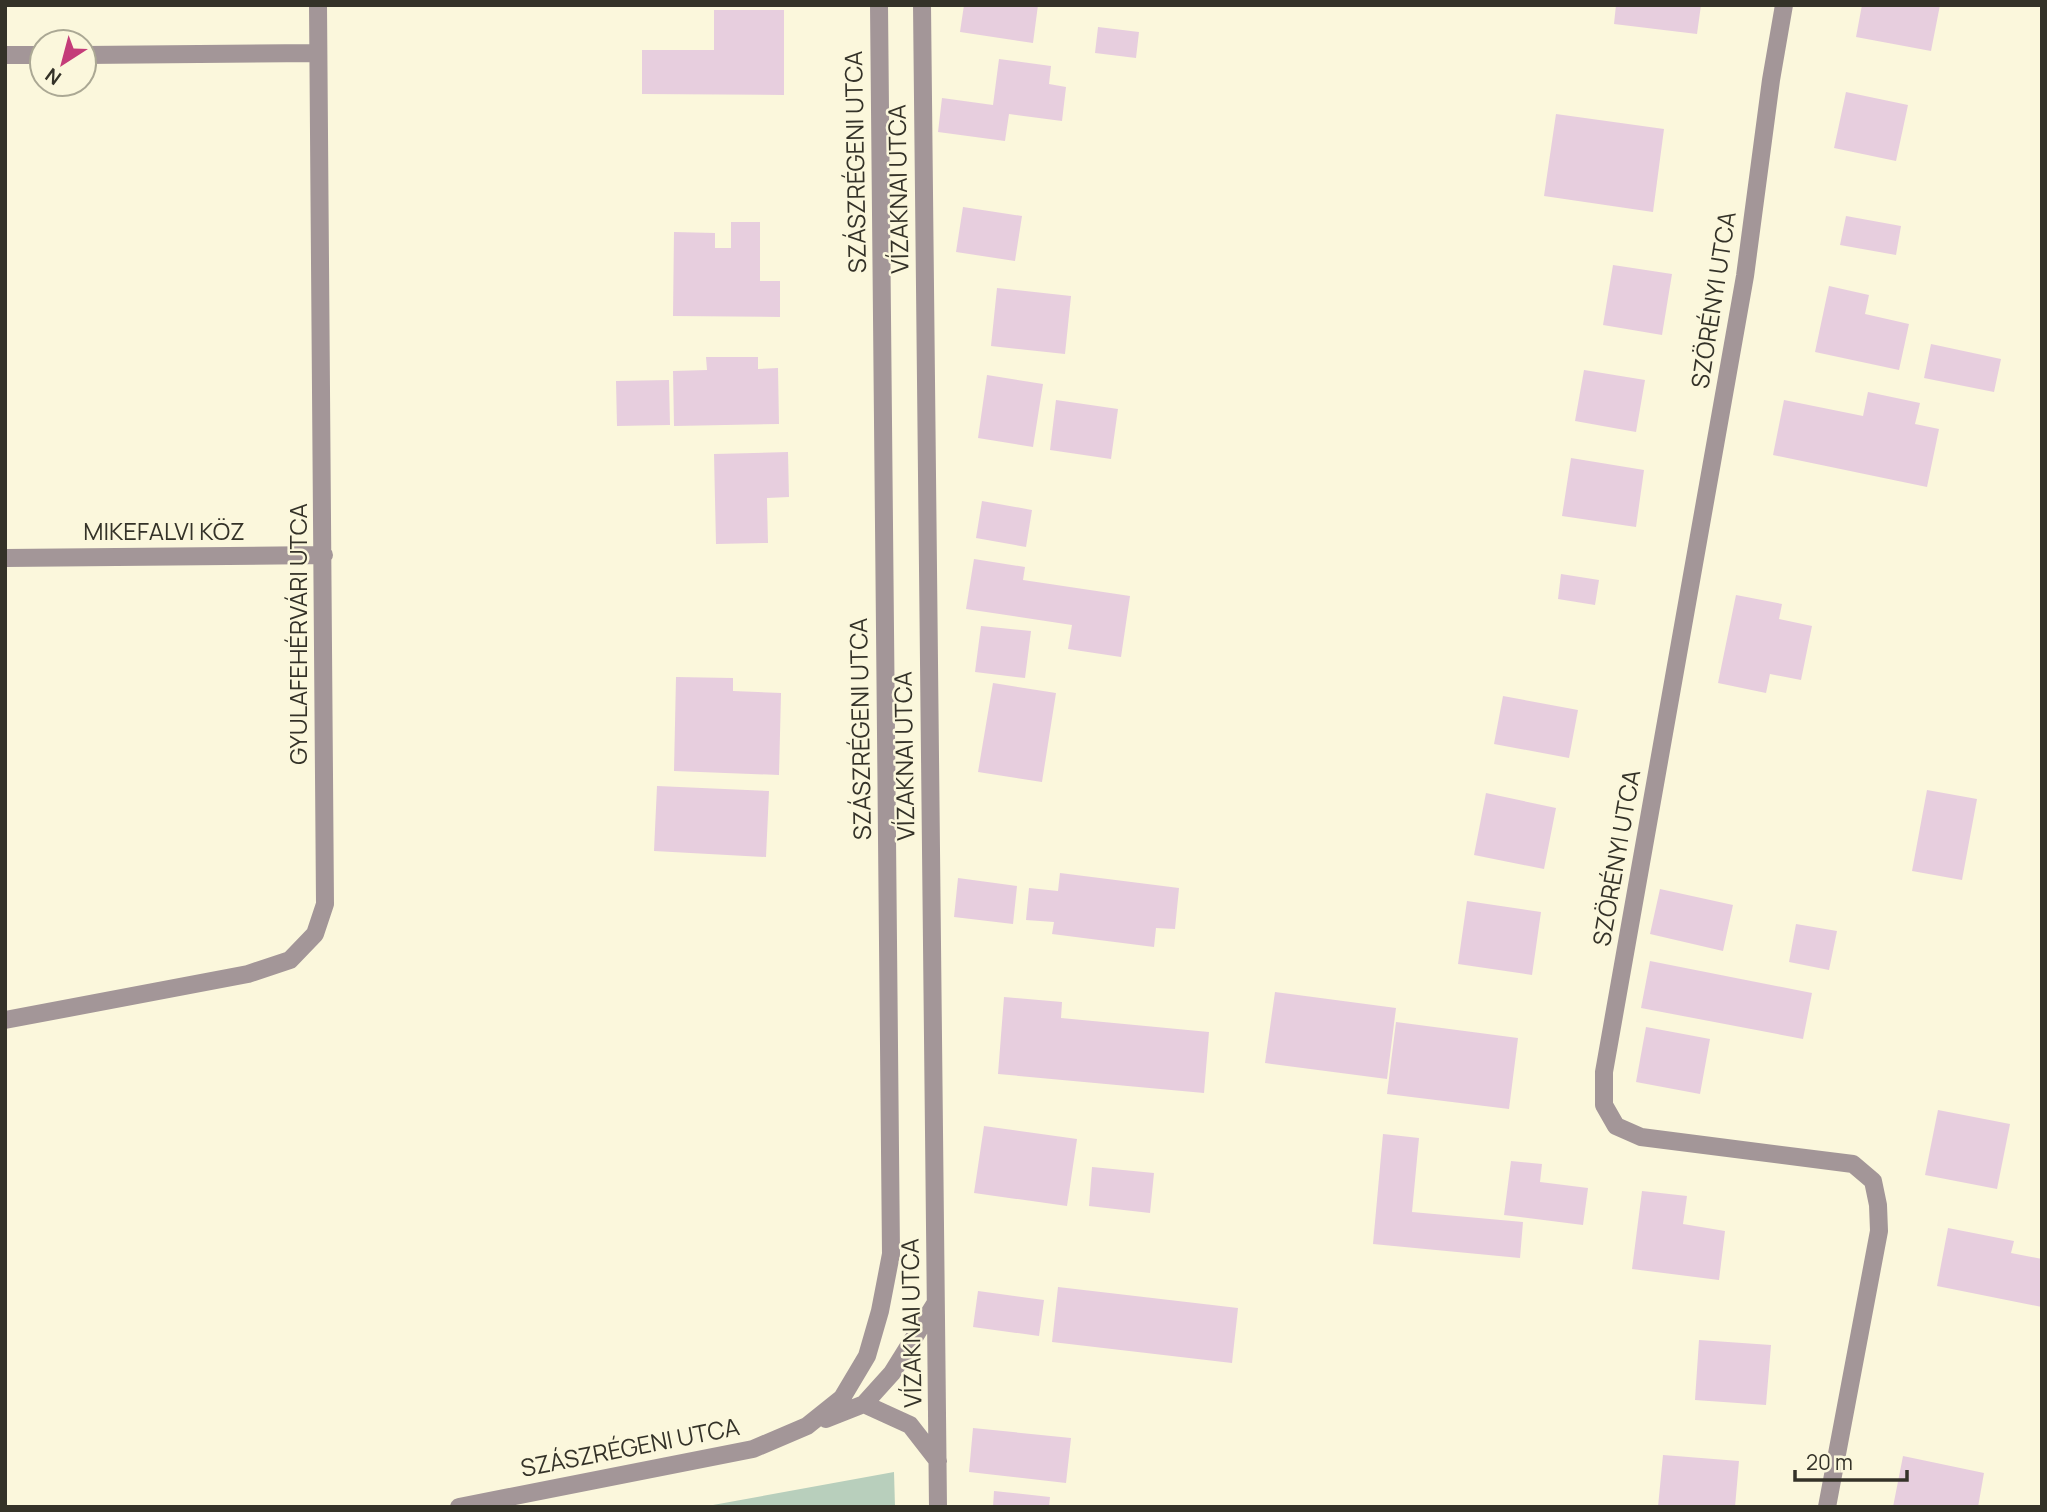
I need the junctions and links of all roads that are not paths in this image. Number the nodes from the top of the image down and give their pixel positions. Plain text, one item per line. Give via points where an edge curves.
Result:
1 (318, 5) edge
2 (879, 5) edge
3 (922, 5) edge
4 (1784, 5) edge
5 (318, 53) junction
6 (5, 55) edge
7 (28, 55) edge
8 (98, 55) edge
9 (324, 555) junction
10 (5, 558) edge
11 (5, 1020) edge
12 (935, 1304) junction
13 (864, 1404) junction
14 (807, 1426) junction
15 (938, 1461) junction
16 (459, 1507) edge
17 (938, 1507) edge
18 (1827, 1507) edge

1 - 5 street, GYULAFEHÉRVÁRI UTCA
2 - 14 street, SZÁSZRÉGENI UTCA via 891,1254 867,1356 842,1398
3 - 12 street, VÍZAKNAI UTCA
4 - 18 street, SZÖRÉNYI UTCA via 1745,276 1604,1072 1604,1105 1616,1126 1641,1137 1853,1164 1873,1181 1879,1231
5 - 8 street
5 - 9 street, GYULAFEHÉRVÁRI UTCA
6 - 7 street
9 - 10 street, MIKEFALVI KÖZ
9 - 11 street, GYULAFEHÉRVÁRI UTCA via 325,904 315,934 290,960 248,974
12 - 13 street, SZÁSZRÉGENI UTCA via 892,1373
12 - 15 street, VÍZAKNAI UTCA
13 - 14 street, SZÁSZRÉGENI UTCA
13 - 15 street via 910,1425
14 - 16 street, SZÁSZRÉGENI UTCA via 753,1449
15 - 17 street, VÍZAKNAI UTCA

